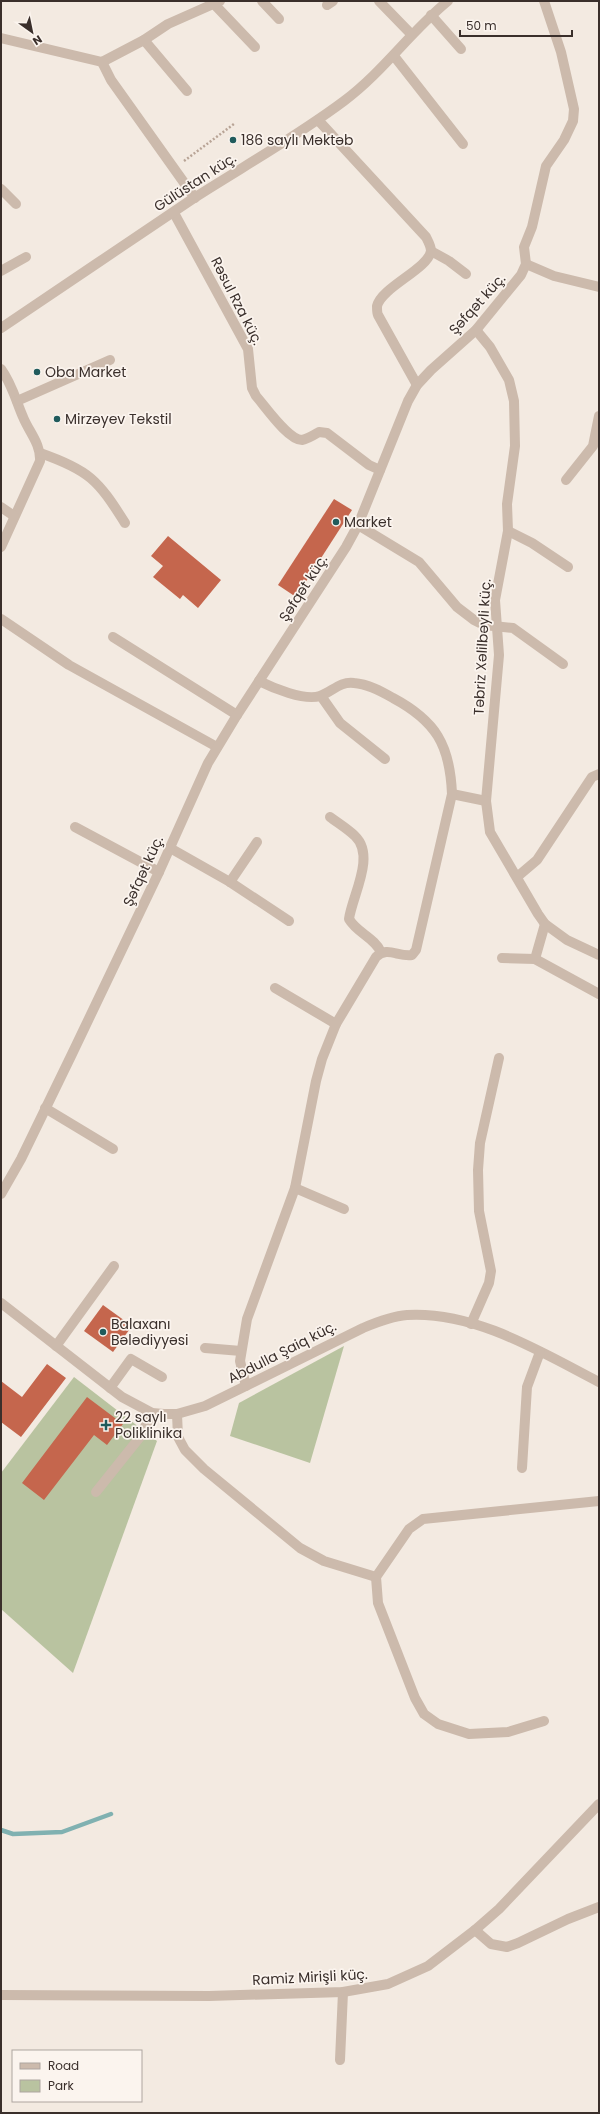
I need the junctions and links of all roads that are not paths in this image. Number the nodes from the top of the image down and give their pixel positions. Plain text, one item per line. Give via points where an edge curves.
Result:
1 (262, 1) edge
2 (379, 1) edge
3 (448, 1) edge
4 (544, 1) edge
5 (217, 3) edge
6 (431, 15) junction
7 (279, 19) dead end
8 (411, 34) junction
9 (1, 38) edge
10 (144, 40) junction
11 (255, 47) dead end
12 (461, 49) dead end
13 (394, 56) junction
14 (102, 62) junction
15 (187, 91) dead end
16 (318, 120) junction
17 (463, 144) dead end
18 (1, 189) edge
19 (195, 198) junction
20 (16, 204) dead end
21 (174, 212) junction
22 (431, 251) junction
23 (26, 257) dead end
24 (526, 264) junction
25 (1, 271) edge
26 (466, 274) dead end
27 (599, 287) edge
28 (1, 328) edge
29 (476, 330) junction
30 (110, 360) dead end
31 (1, 368) edge
32 (418, 386) junction
33 (17, 401) junction
34 (599, 416) edge
35 (40, 453) junction
36 (380, 470) junction
37 (566, 480) dead end
38 (1, 507) edge
39 (14, 516) junction
40 (125, 523) dead end
41 (358, 525) junction
42 (508, 531) junction
43 (1, 547) edge
44 (568, 568) dead end
45 (1, 619) edge
46 (497, 627) junction
47 (113, 637) dead end
48 (563, 664) dead end
49 (259, 681) junction
50 (321, 696) junction
51 (237, 715) junction
52 (217, 746) junction
53 (385, 759) dead end
54 (599, 774) edge
55 (452, 794) junction
56 (486, 801) junction
57 (330, 817) dead end
58 (75, 827) dead end
59 (257, 842) dead end
60 (170, 848) junction
61 (159, 872) junction
62 (517, 877) junction
63 (230, 882) junction
64 (289, 921) dead end
65 (545, 924) junction
66 (381, 952) junction
67 (599, 955) edge
68 (502, 958) dead end
69 (535, 959) junction
70 (275, 988) dead end
71 (599, 994) edge
72 (336, 1024) junction
73 (499, 1058) dead end
74 (45, 1108) junction
75 (113, 1148) dead end
76 (295, 1188) junction
77 (1, 1194) edge
78 (344, 1209) dead end
79 (114, 1266) dead end
80 (1, 1303) edge
81 (471, 1324) junction
82 (56, 1346) junction
83 (205, 1348) dead end
84 (241, 1351) junction
85 (540, 1352) junction
86 (162, 1377) dead end
87 (599, 1382) edge
88 (246, 1386) junction
89 (110, 1388) junction
90 (152, 1413) junction
91 (177, 1414) junction
92 (522, 1468) dead end
93 (96, 1492) dead end
94 (599, 1501) edge
95 (376, 1577) junction
96 (544, 1721) dead end
97 (599, 1804) edge
98 (599, 1907) edge
99 (475, 1930) junction
100 (343, 1992) junction
101 (1, 1994) edge
102 (340, 2060) dead end

1 - 7 street
2 - 8 street
3 - 6 street, Gülüstan küç.
4 - 24 street via 574,109 573,120 564,140 546,166 532,227 524,247
5 - 10 street via 168,24
5 - 11 street
6 - 8 street, Gülüstan küç.
6 - 12 street
8 - 13 street, Gülüstan küç.
9 - 14 street
10 - 14 street
10 - 15 street
13 - 16 street, Gülüstan küç. via 351,95
13 - 17 street
14 - 19 street via 111,80
16 - 19 street, Gülüstan küç.
16 - 22 street via 426,237
18 - 20 street
19 - 21 street, Gülüstan küç.
21 - 28 street, Gülüstan küç.
21 - 36 street, Rəsul Rza küç. via 248,349 252,388 256,396 290,435 300,440 319,432 327,434 369,465
22 - 26 street
22 - 32 street via 426,261 384,295 377,306 378,315
23 - 25 street
24 - 27 street via 554,276
24 - 29 street, Şəfqət küç. via 521,275
29 - 32 street, Şəfqət küç.
29 - 42 street, Təbriz Xəlilbəyli küç. via 490,347 512,389 515,446 507,504
30 - 33 street
31 - 33 street
32 - 36 street, Şəfqət küç. via 408,401
33 - 35 street
34 - 37 street via 593,446
35 - 39 street via 40,461
35 - 40 street via 61,460 92,477 106,492
36 - 41 street, Şəfqət küç.
38 - 39 street
39 - 43 street
41 - 46 street via 419,562 457,607 474,620
41 - 49 street, Şəfqət küç. via 329,576
42 - 44 street via 532,543
42 - 46 street, Təbriz Xəlilbəyli küç. via 497,586
45 - 52 street via 63,662
46 - 48 street via 513,628
46 - 56 street, Təbriz Xəlilbəyli küç. via 499,655
47 - 51 street
49 - 50 street via 274,689 312,697
49 - 51 street, Şəfqət küç.
50 - 53 street via 340,723
50 - 55 street via 344,683 353,683 383,692 412,708 424,717 441,742 451,774
51 - 52 street, Şəfqət küç.
52 - 60 street, Şəfqət küç.
54 - 62 street via 592,777 537,860
55 - 56 street
55 - 66 street via 416,950 412,955 405,956
56 - 62 street, Təbriz Xəlilbəyli küç. via 490,832
57 - 66 street via 356,836 363,856 363,872 349,919 353,926 375,942
58 - 61 street
59 - 63 street
60 - 61 street, Şəfqət küç.
60 - 63 street
61 - 74 street, Şəfqət küç.
62 - 65 street, Təbriz Xəlilbəyli küç.
63 - 64 street
65 - 67 street, Təbriz Xəlilbəyli küç. via 567,940
65 - 69 street
66 - 72 street
68 - 69 street
69 - 71 street
70 - 72 street
72 - 76 street via 316,1081
73 - 81 street via 480,1143 478,1170 479,1211 491,1271 489,1283
74 - 75 street
74 - 77 street, Şəfqət küç.
76 - 78 street
76 - 84 street via 247,1319
79 - 82 street
80 - 82 street, Abdulla Şaiq küç.
81 - 85 street, Abdulla Şaiq küç.
81 - 88 street, Abdulla Şaiq küç. via 421,1315 406,1315 380,1321
82 - 89 street, Abdulla Şaiq küç.
83 - 84 street
84 - 88 street
85 - 87 street, Abdulla Şaiq küç.
85 - 92 street via 528,1387
86 - 89 street via 131,1359
88 - 91 street, Abdulla Şaiq küç. via 206,1406
89 - 90 street, Abdulla Şaiq küç.
90 - 91 street, Abdulla Şaiq küç.
90 - 93 street via 140,1437
91 - 95 street via 178,1437 185,1450 204,1469 300,1548 330,1563
94 - 95 street via 423,1519 409,1529
95 - 96 street via 378,1603 415,1698 424,1714 438,1724 469,1734 508,1732
97 - 99 street, Ramiz Mirişli küç. via 499,1909
98 - 99 street via 507,1947 491,1944
99 - 100 street, Ramiz Mirişli küç. via 447,1954 411,1975 371,1988
100 - 101 street, Ramiz Mirişli küç. via 209,1996
100 - 102 street

